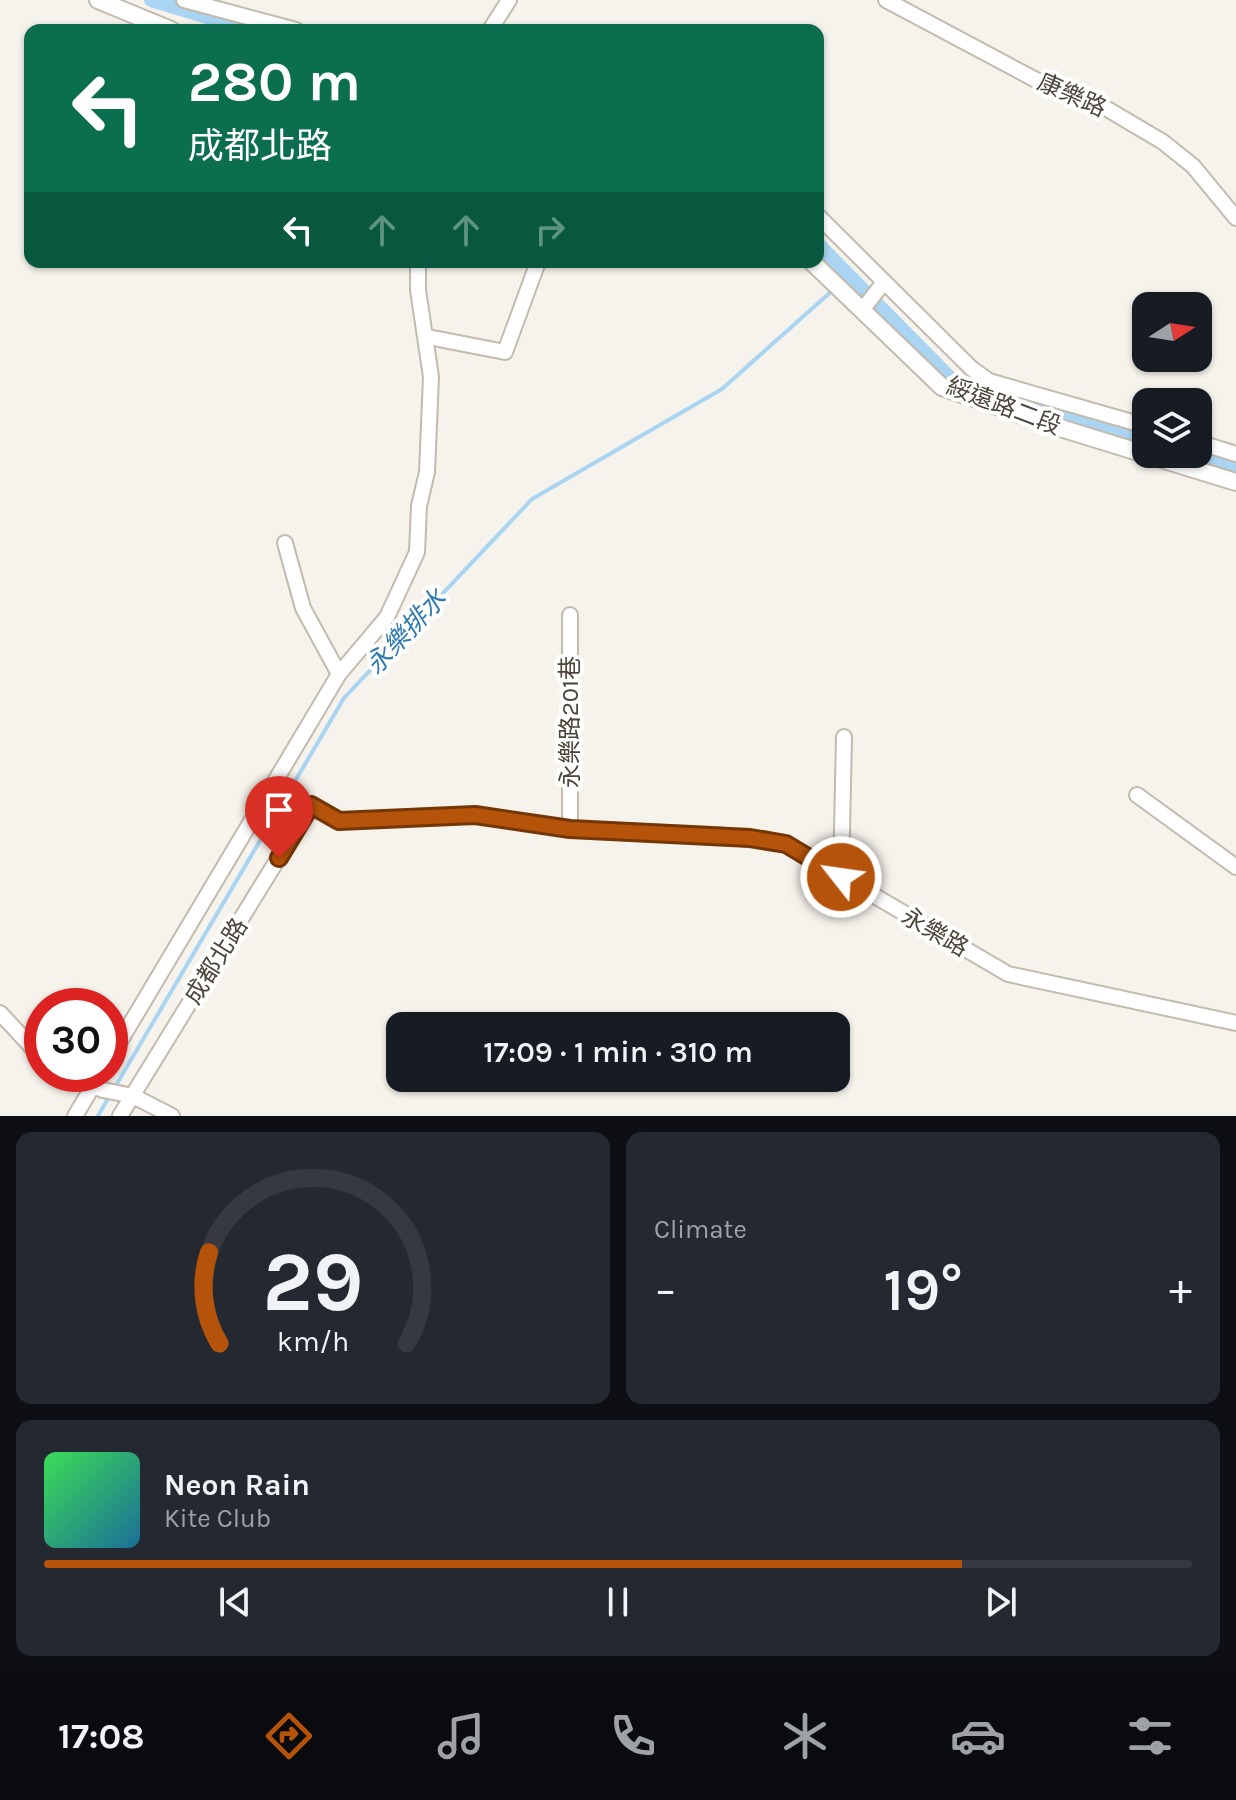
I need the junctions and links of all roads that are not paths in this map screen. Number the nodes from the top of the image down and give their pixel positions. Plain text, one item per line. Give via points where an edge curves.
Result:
1 (98, 0) edge
2 (184, 0) edge
3 (509, 0) edge
4 (886, 0) edge
5 (156, 24) edge
6 (274, 24) edge
7 (494, 24) edge
8 (1236, 218) edge
9 (824, 222) edge
10 (418, 268) edge
11 (536, 268) edge
12 (818, 268) edge
13 (884, 282) junction
14 (859, 305) junction
15 (428, 337) junction
16 (1132, 422) edge
17 (1212, 446) edge
18 (1236, 454) edge
19 (1236, 482) edge
20 (285, 543) dead end
21 (570, 615) dead end
22 (339, 674) junction
23 (844, 737) dead end
24 (1137, 795) dead end
25 (311, 805) joint
26 (570, 829) junction
27 (1236, 867) edge
28 (841, 877) junction
29 (0, 1013) edge
30 (1236, 1023) edge
31 (128, 1028) edge
32 (24, 1039) edge
33 (92, 1092) edge
34 (120, 1092) edge
35 (128, 1095) junction
36 (75, 1116) edge
37 (120, 1116) edge
38 (172, 1116) edge

1 - 5 street
2 - 6 street
3 - 7 street
4 - 8 street, 康樂路 via 1036,80 1087,97 1163,142 1193,166
9 - 13 street, 綏遠路二段
10 - 15 street
11 - 15 street via 505,352
12 - 14 street, 綏遠路二段
13 - 14 street
13 - 16 street, 綏遠路二段 via 989,381
14 - 19 street, 綏遠路二段 via 942,387
15 - 22 street via 427,472 417,552 387,617
17 - 18 street
20 - 22 street via 303,608
21 - 26 street, 永樂路201巷
22 - 31 street
23 - 28 street
24 - 27 street
25 - 26 street, 永樂路 via 339,821 475,815
25 - 35 street, 成都北路
26 - 28 street, 永樂路 via 786,844
28 - 30 street, 永樂路 via 1008,974
29 - 32 street
33 - 36 street
34 - 35 street
35 - 37 street, 成都北路
35 - 38 street

